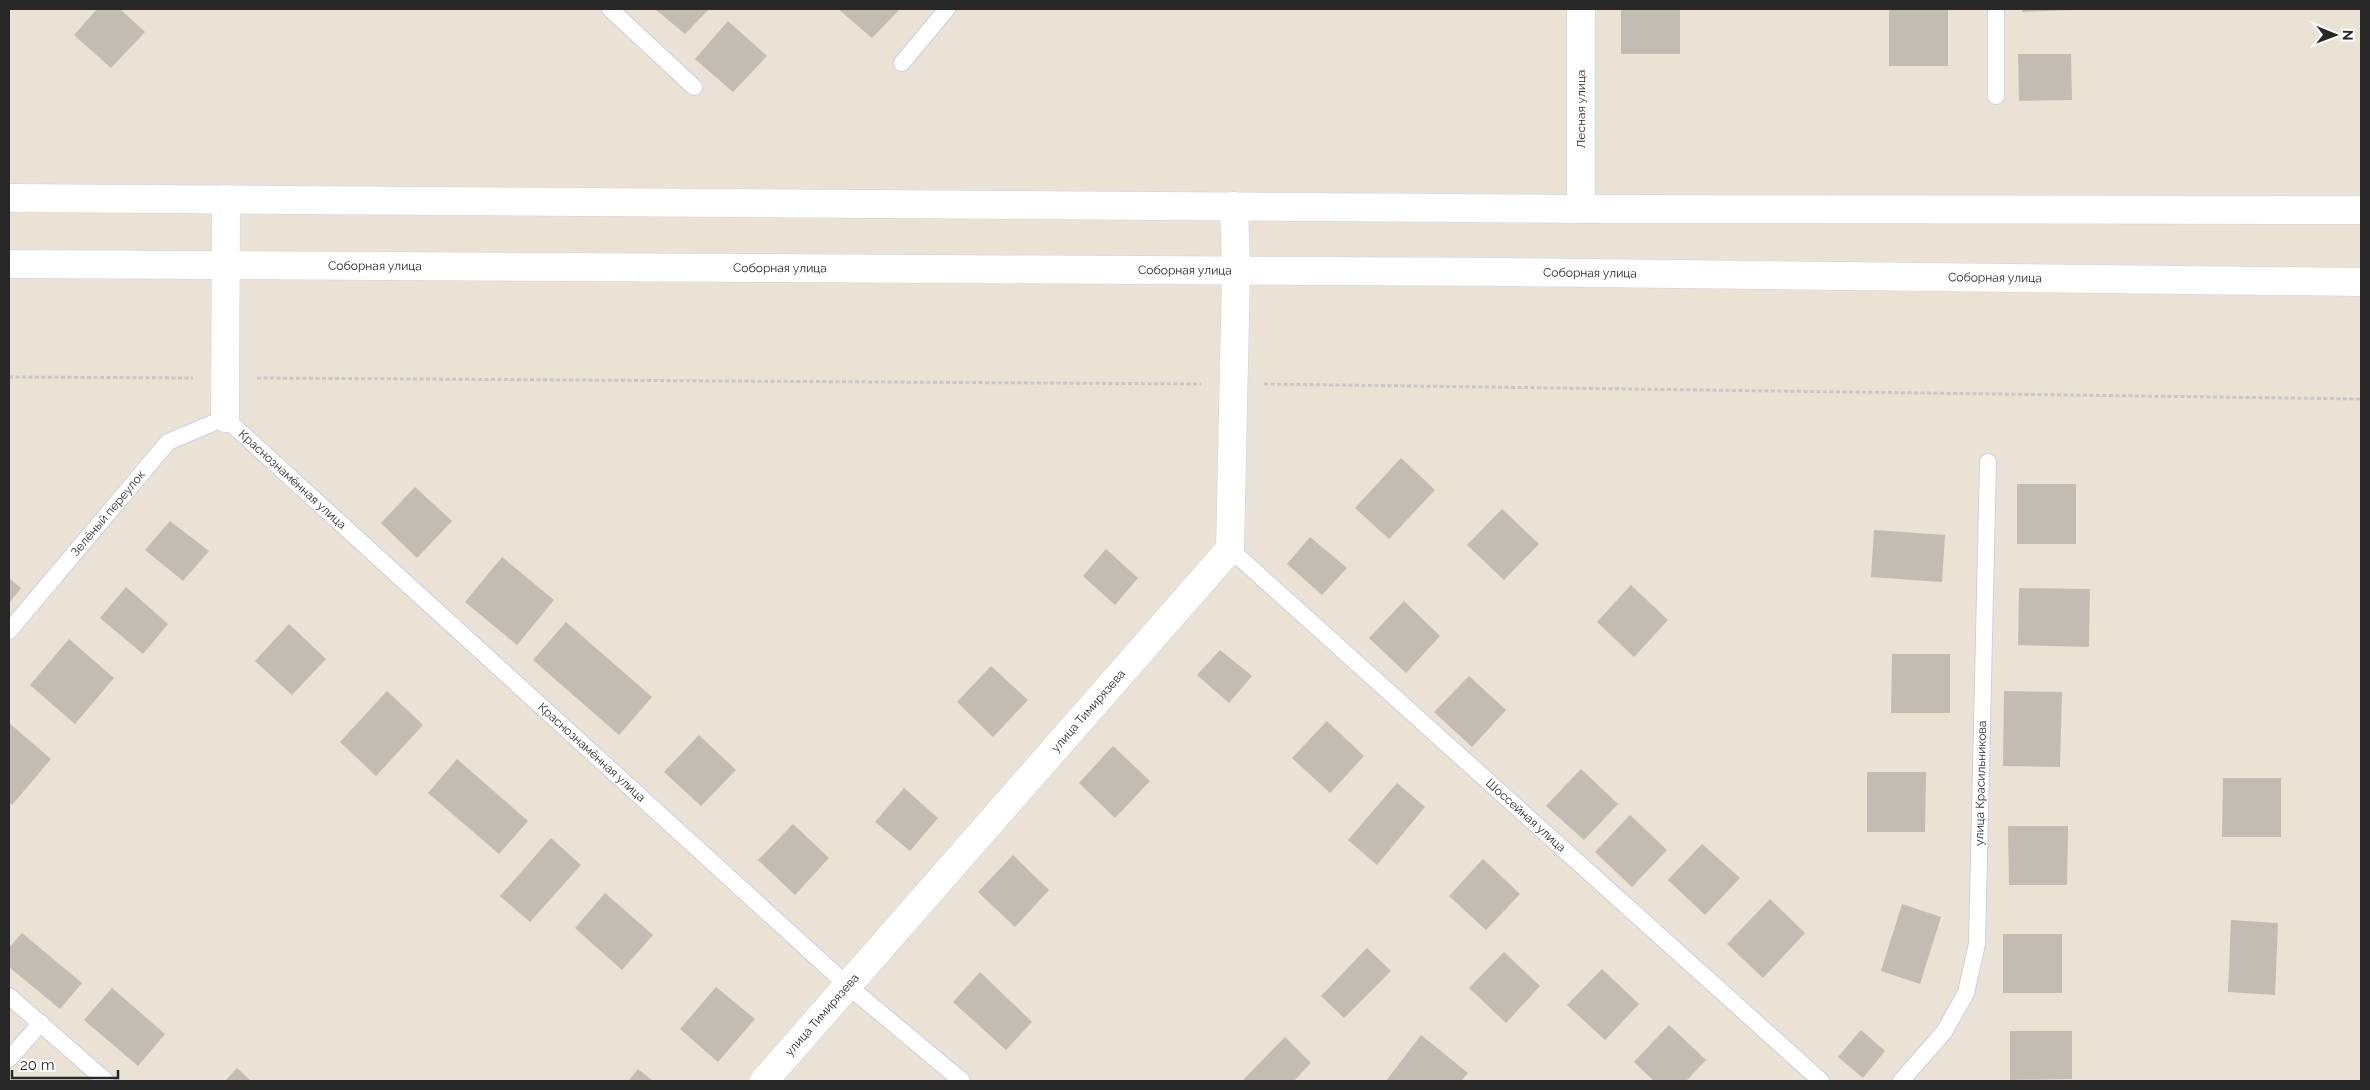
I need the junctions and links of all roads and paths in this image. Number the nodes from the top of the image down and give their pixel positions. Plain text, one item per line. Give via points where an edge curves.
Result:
1 (610, 9) edge
2 (948, 9) edge
3 (1581, 9) edge
4 (1996, 9) edge
5 (902, 62) dead end
6 (694, 87) dead end
7 (1996, 96) dead end
8 (9, 198) edge
9 (226, 199) junction
10 (1234, 206) junction
11 (1580, 209) junction
12 (2361, 210) edge
13 (9, 264) edge
14 (226, 267) junction
15 (1236, 270) junction
16 (2361, 282) edge
17 (9, 378) edge
18 (224, 378) junction
19 (1233, 384) junction
20 (2361, 399) edge
21 (225, 418) junction
22 (1988, 462) dead end
23 (1230, 550) junction
24 (9, 631) edge
25 (847, 985) junction
26 (9, 996) edge
27 (41, 1023) junction
28 (9, 1059) edge
29 (106, 1081) edge
30 (764, 1081) edge
31 (962, 1081) edge
32 (1821, 1081) edge
33 (1901, 1081) edge

1 - 6 lane
2 - 5 lane
3 - 11 street, Лесная улица
4 - 7 lane
8 - 9 street
9 - 10 street
9 - 14 street
10 - 11 street
10 - 15 street
11 - 12 street
13 - 14 street, Соборная улица
14 - 15 street, Соборная улица
14 - 18 street
15 - 16 street, Соборная улица
15 - 19 street
17 - 18 path
18 - 19 path
18 - 21 street
19 - 20 path
19 - 23 street
21 - 24 lane, Зелёный переулок via 168,442
21 - 25 lane, Краснознамённая улица
22 - 33 lane, улица Красильникова via 1977,944 1966,993 1944,1032
23 - 25 street, улица Тимирязева
23 - 32 lane, Шоссейная улица
25 - 30 street, улица Тимирязева
25 - 31 lane, Краснознамённая улица
26 - 27 lane
27 - 28 lane
27 - 29 lane

